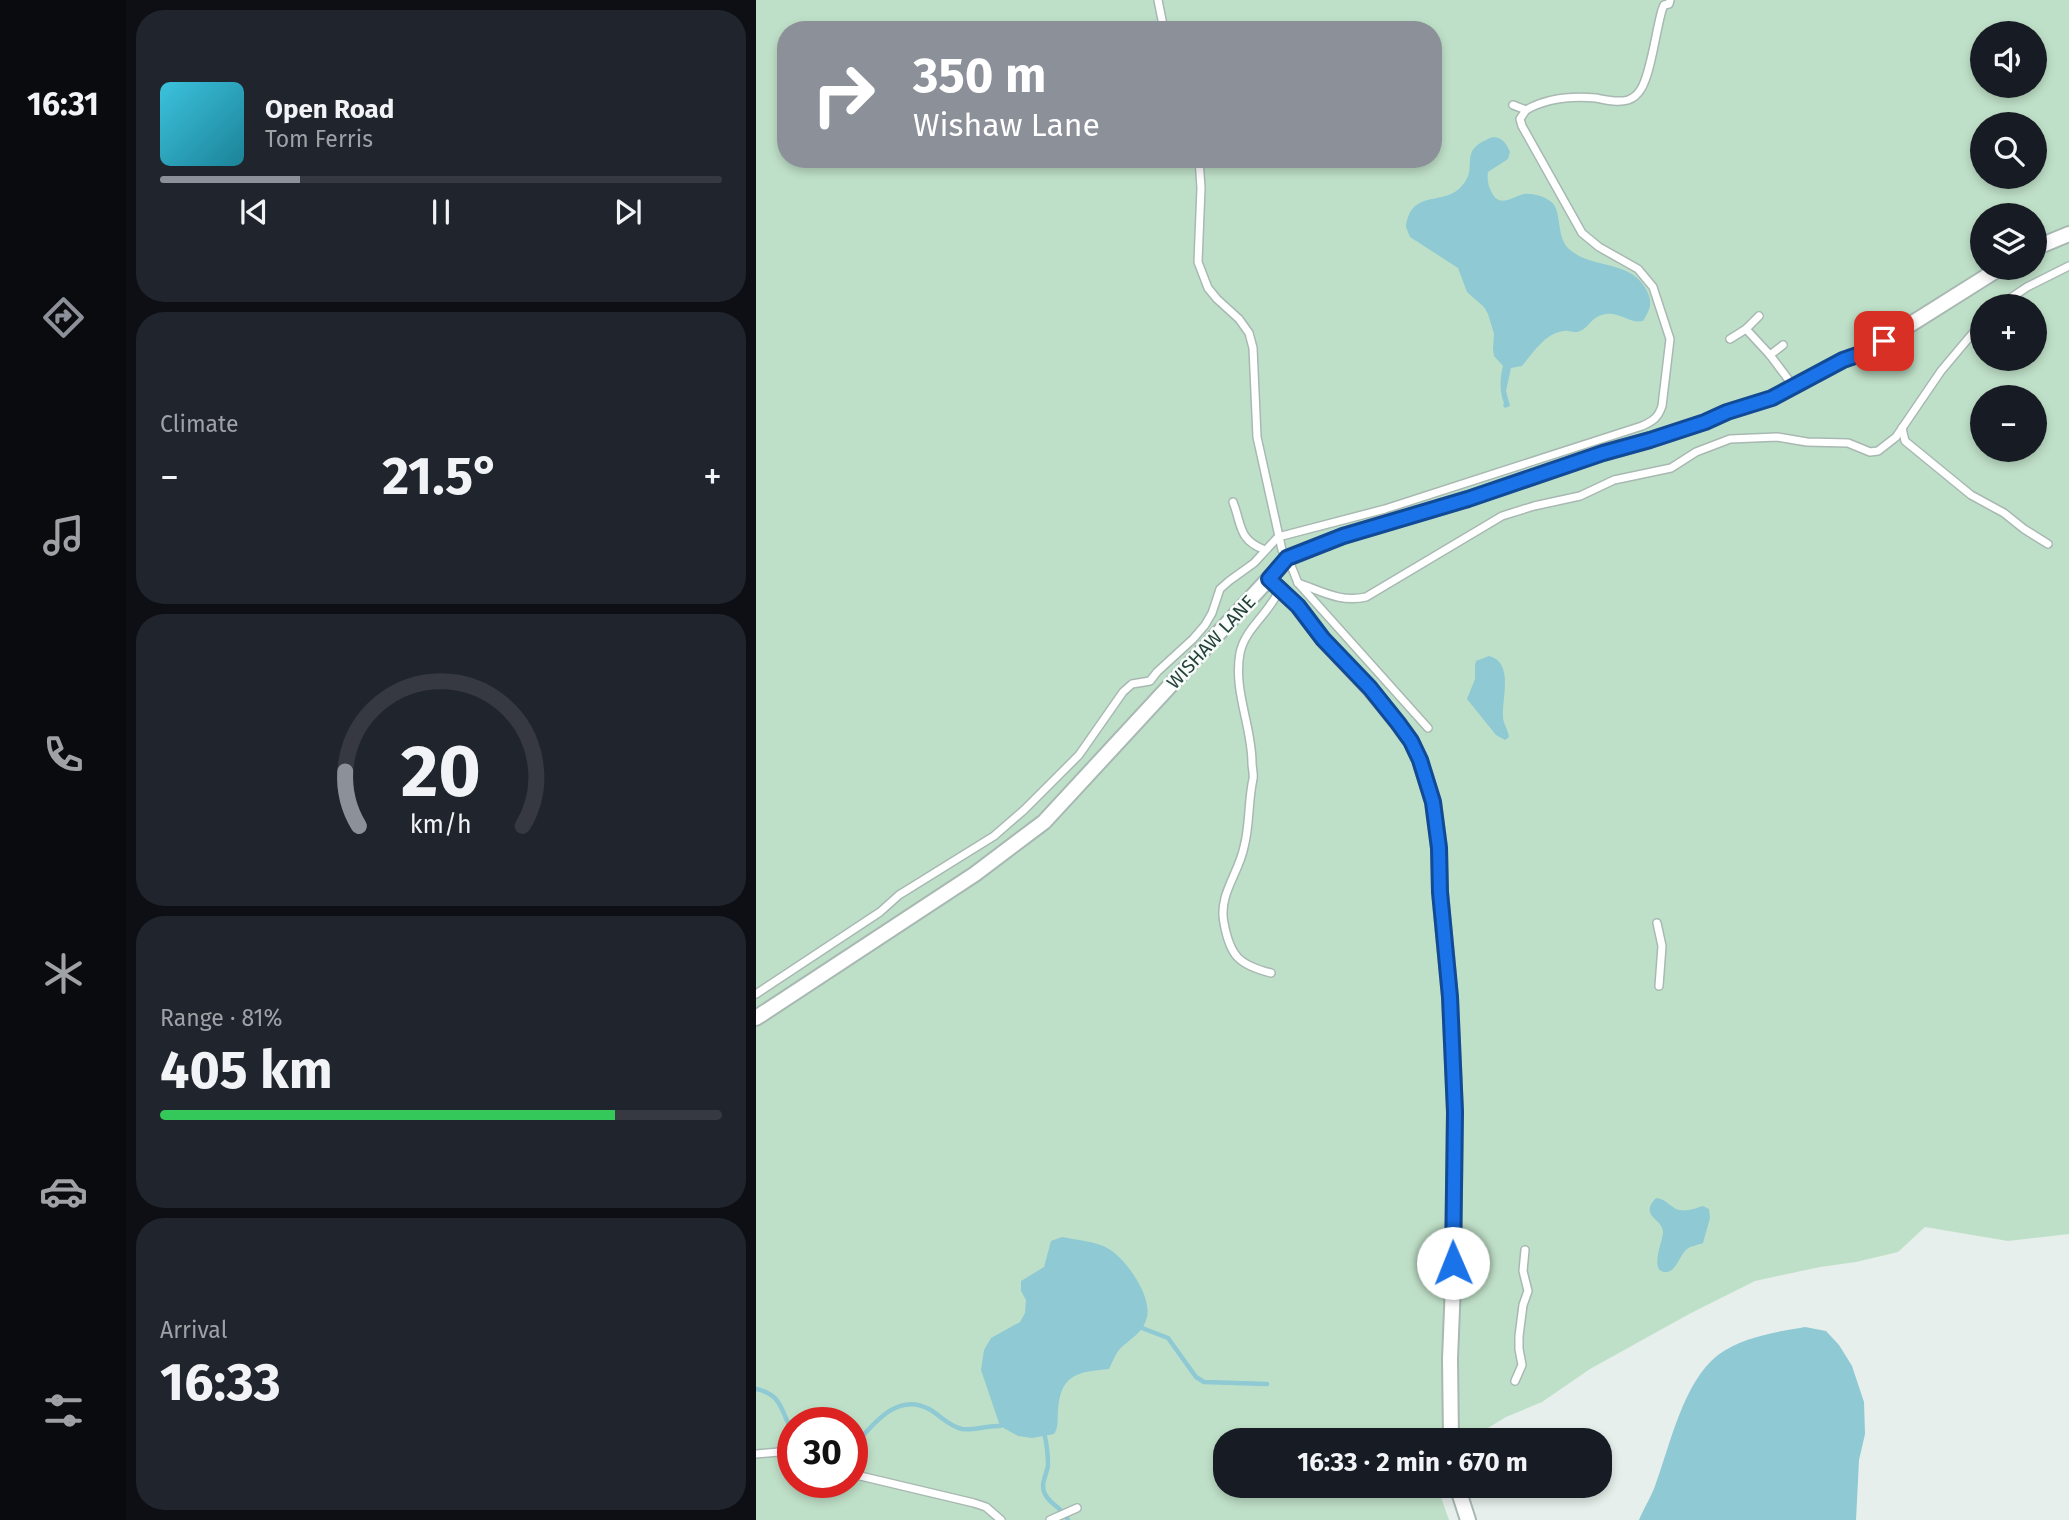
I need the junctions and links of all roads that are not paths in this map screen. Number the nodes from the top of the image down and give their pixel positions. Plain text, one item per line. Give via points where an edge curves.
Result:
1 (1158, 0) edge
2 (1666, 2) edge
3 (1162, 21) edge
4 (1526, 110) junction
5 (1520, 119) junction
6 (1200, 168) edge
7 (2069, 234) edge
8 (2047, 243) edge
9 (2069, 266) edge
10 (1981, 280) edge
11 (2016, 294) edge
12 (1759, 316) dead end
13 (1746, 330) junction
14 (1970, 336) edge
15 (1730, 339) dead end
16 (1783, 345) dead end
17 (1770, 355) junction
18 (1794, 387) junction
19 (1902, 428) junction
20 (1233, 502) dead end
21 (1278, 537) junction
22 (2048, 544) dead end
23 (1265, 550) junction
24 (1287, 558) junction
25 (1269, 579) junction
26 (1298, 583) junction
27 (1279, 590) junction
28 (1428, 728) dead end
29 (1657, 923) dead end
30 (1271, 973) dead end
31 (1659, 986) dead end
32 (756, 995) edge
33 (756, 1018) edge
34 (1525, 1250) dead end
35 (1516, 1381) dead end
36 (1451, 1428) edge
37 (777, 1451) edge
38 (756, 1454) edge
39 (868, 1478) edge
40 (1461, 1498) edge
41 (1077, 1508) dead end
42 (1001, 1520) edge
43 (1051, 1520) edge
44 (1468, 1520) edge

1 - 3 lane
2 - 4 lane via 1644,82 1635,97 1616,101 1565,98
4 - 5 lane
4 - 5 lane via 1513,105
5 - 21 lane via 1582,233 1638,269 1653,287 1670,339 1659,415 1642,426 1385,509
6 - 21 lane via 1198,262 1209,288 1249,333 1257,437
7 - 8 street
9 - 11 lane
10 - 18 street, WISHAW LANE via 1875,346
12 - 13 lane
13 - 15 lane
13 - 17 lane
14 - 19 lane
16 - 17 lane
17 - 18 lane
18 - 24 street, WISHAW LANE via 1705,422 1352,533
19 - 22 lane via 1905,441 1971,495
19 - 26 lane via 1886,446 1870,452 1848,443 1762,436 1730,439 1671,468 1614,480 1580,496 1502,516 1366,597 1341,599
20 - 23 lane via 1247,541
21 - 23 lane
21 - 24 lane
23 - 32 lane via 1220,589 1212,613 1193,639 1150,681 1132,684 1124,692 1079,755 1024,810 994,836 899,895
24 - 25 street, WISHAW LANE
24 - 26 lane
25 - 27 street
25 - 33 street, WISHAW LANE via 1044,822 975,874
26 - 28 lane
27 - 30 lane via 1240,653 1239,684 1253,778 1244,848 1228,886 1223,920 1232,953 1247,965
27 - 36 street via 1398,723 1420,760 1433,802 1455,1112
29 - 31 lane via 1662,946
34 - 35 lane via 1522,1271 1528,1291 1519,1336 1522,1365
37 - 38 lane
39 - 42 lane via 974,1503
40 - 44 street
41 - 43 lane

